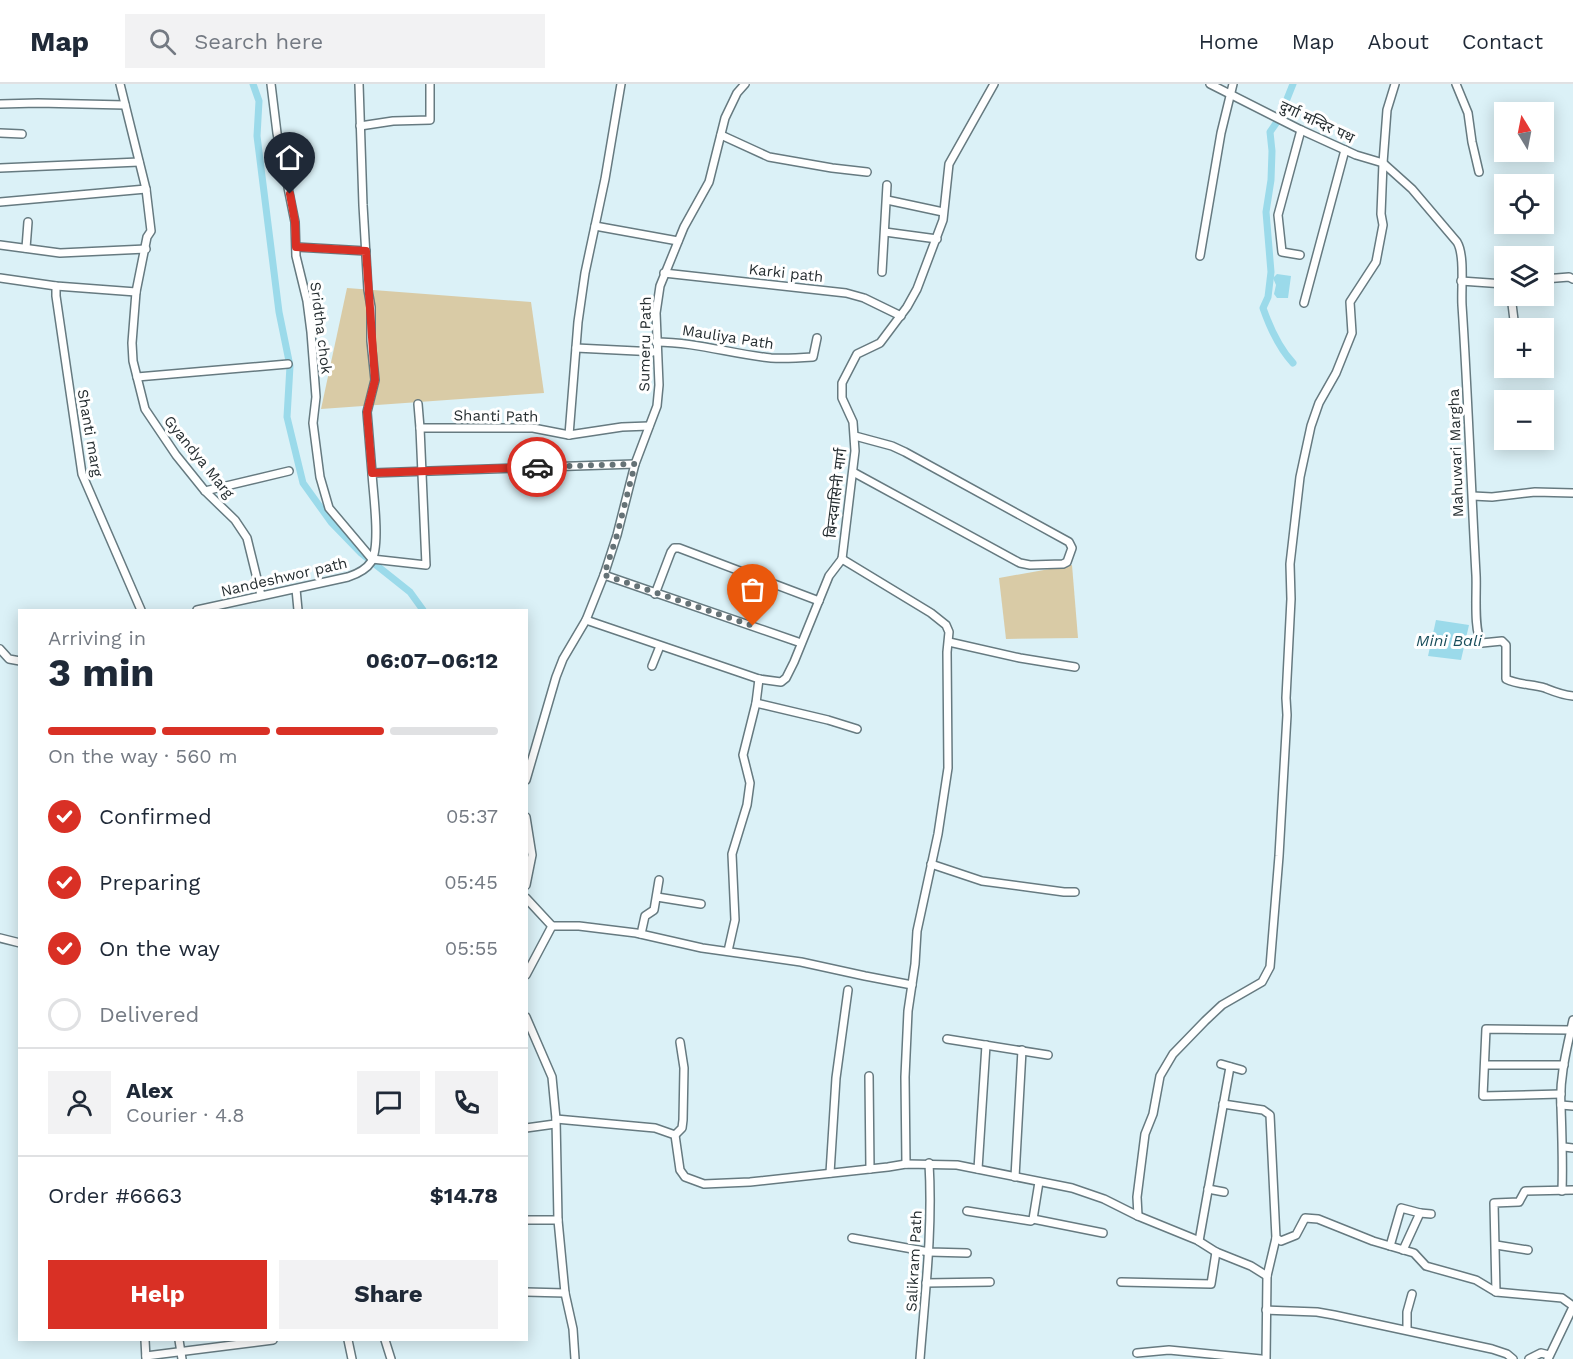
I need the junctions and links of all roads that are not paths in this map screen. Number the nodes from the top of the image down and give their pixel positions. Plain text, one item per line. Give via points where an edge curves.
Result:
1 (120, 84) edge
2 (271, 84) edge
3 (359, 84) edge
4 (430, 84) edge
5 (621, 84) edge
6 (745, 84) edge
7 (994, 84) edge
8 (1209, 84) edge
9 (1233, 84) edge
10 (1395, 84) edge
11 (1456, 84) edge
12 (1229, 95) junction
13 (0, 105) edge
14 (125, 105) junction
15 (360, 126) junction
16 (1301, 130) junction
17 (0, 133) edge
18 (22, 134) dead end
19 (721, 135) junction
20 (1345, 150) junction
21 (139, 162) junction
22 (1383, 163) junction
23 (0, 168) edge
24 (867, 172) dead end
25 (1479, 172) dead end
26 (887, 185) dead end
27 (146, 189) junction
28 (887, 200) junction
29 (0, 202) edge
30 (943, 212) junction
31 (28, 222) dead end
32 (595, 226) junction
33 (885, 232) junction
34 (937, 239) junction
35 (678, 241) junction
36 (0, 245) edge
37 (296, 247) junction
38 (26, 248) junction
39 (146, 249) junction
40 (366, 251) junction
41 (1300, 255) dead end
42 (1200, 256) dead end
43 (882, 272) dead end
44 (664, 273) junction
45 (0, 278) edge
46 (1554, 279) edge
47 (1573, 279) edge
48 (1461, 281) junction
49 (1494, 283) edge
50 (56, 286) junction
51 (136, 292) junction
52 (1304, 303) dead end
53 (901, 316) junction
54 (817, 338) dead end
55 (656, 342) junction
56 (576, 348) junction
57 (657, 352) junction
58 (288, 363) dead end
59 (137, 377) junction
60 (418, 404) dead end
61 (649, 426) junction
62 (420, 428) junction
63 (569, 435) junction
64 (855, 436) junction
65 (635, 464) junction
66 (424, 470) junction
67 (289, 471) dead end
68 (853, 472) junction
69 (372, 473) junction
70 (205, 491) junction
71 (1573, 493) edge
72 (1473, 496) junction
73 (372, 559) junction
74 (842, 559) junction
75 (604, 575) junction
76 (296, 589) junction
77 (655, 594) junction
78 (261, 595) junction
79 (819, 601) junction
80 (141, 609) edge
81 (201, 609) edge
82 (298, 609) edge
83 (586, 620) junction
84 (949, 642) junction
85 (801, 643) junction
86 (660, 646) junction
87 (0, 649) edge
88 (18, 661) edge
89 (652, 666) dead end
90 (1075, 667) dead end
91 (759, 679) junction
92 (1573, 696) edge
93 (756, 703) junction
94 (857, 729) dead end
95 (528, 773) edge
96 (528, 830) edge
97 (932, 864) junction
98 (528, 875) edge
99 (660, 880) dead end
100 (1075, 892) dead end
101 (657, 897) junction
102 (528, 900) edge
103 (701, 904) dead end
104 (552, 926) junction
105 (641, 934) junction
106 (0, 938) edge
107 (18, 942) edge
108 (728, 951) junction
109 (528, 971) edge
110 (912, 985) junction
111 (849, 990) dead end
112 (1573, 1020) edge
113 (528, 1022) edge
114 (1571, 1030) junction
115 (947, 1039) dead end
116 (680, 1042) dead end
117 (986, 1045) junction
118 (1022, 1050) junction
119 (1048, 1055) dead end
120 (1221, 1064) dead end
121 (1485, 1065) junction
122 (1564, 1065) junction
123 (1230, 1067) junction
124 (1242, 1070) dead end
125 (869, 1076) dead end
126 (1561, 1094) junction
127 (1223, 1104) junction
128 (1561, 1105) junction
129 (1573, 1106) edge
130 (555, 1122) junction
131 (528, 1128) edge
132 (675, 1135) junction
133 (1564, 1147) junction
134 (1573, 1148) edge
135 (929, 1163) junction
136 (906, 1164) junction
137 (870, 1169) junction
138 (978, 1169) junction
139 (830, 1173) junction
140 (1015, 1178) junction
141 (1039, 1182) junction
142 (1208, 1189) junction
143 (1573, 1190) edge
144 (1562, 1191) junction
145 (1224, 1192) dead end
146 (967, 1211) dead end
147 (1420, 1213) junction
148 (1431, 1214) dead end
149 (1138, 1216) junction
150 (1033, 1219) junction
151 (528, 1220) edge
152 (558, 1220) junction
153 (1103, 1233) dead end
154 (852, 1238) dead end
155 (1276, 1238) junction
156 (1199, 1241) junction
157 (1496, 1245) junction
158 (1390, 1246) junction
159 (1403, 1250) junction
160 (1528, 1250) dead end
161 (929, 1252) junction
162 (1216, 1252) junction
163 (967, 1253) dead end
164 (1266, 1276) junction
165 (926, 1282) junction
166 (990, 1282) dead end
167 (1121, 1282) dead end
168 (528, 1292) edge
169 (1496, 1292) junction
170 (565, 1293) junction
171 (1412, 1294) dead end
172 (1573, 1306) edge
173 (1266, 1310) junction
174 (1407, 1329) junction
175 (146, 1341) edge
176 (179, 1341) edge
177 (265, 1341) edge
178 (348, 1341) edge
179 (385, 1341) edge
180 (181, 1351) junction
181 (1137, 1353) dead end
182 (146, 1357) edge
183 (1548, 1357) edge
184 (182, 1359) edge
185 (352, 1359) edge
186 (391, 1359) edge
187 (575, 1359) edge
188 (920, 1359) edge
189 (1261, 1359) edge
190 (1266, 1359) edge
191 (1512, 1359) edge
192 (1529, 1359) edge

1 - 14 street, Gyandya Marg
2 - 37 street, Sridtha chok
3 - 15 street
4 - 15 street via 430,120
5 - 32 street
6 - 19 street, Sumeru Path via 732,103
7 - 30 street, बिन्दवासिनी मार्ग via 949,164
8 - 12 street, दुर्गा मन्दिर पथ
9 - 12 street
10 - 22 street via 1387,110
11 - 25 street via 1468,113
12 - 16 street, दुर्गा मन्दिर पथ
12 - 42 street
13 - 14 street
14 - 21 street, Gyandya Marg
15 - 40 street
16 - 20 street, दुर्गा मन्दिर पथ
16 - 41 street via 1278,215 1282,252
17 - 18 street
19 - 24 street via 769,157
19 - 35 street, Sumeru Path via 709,182
20 - 22 street, दुर्गा मन्दिर पथ
20 - 52 street
21 - 23 street
21 - 27 street, Gyandya Marg
22 - 48 street, Mahuwari Margha via 1412,189 1462,249
22 - 149 street via 1383,225 1376,262 1350,302 1352,333 1319,403 1300,477 1290,564 1287,715 1270,967 1262,982 1222,1005 1205,1021 1173,1054 1160,1076 1145,1134
26 - 28 street
27 - 29 street
27 - 39 street, Gyandya Marg via 151,231
28 - 30 street
28 - 33 street
30 - 34 street, बिन्दवासिनी मार्ग
31 - 38 street
32 - 35 street
32 - 56 street
33 - 34 street
33 - 43 street
34 - 53 street, बिन्दवासिनी मार्ग via 917,289
35 - 44 street, Sumeru Path
36 - 38 street
37 - 40 street
37 - 73 street, Sridtha chok via 312,340 316,397 313,423 324,495 333,514
38 - 39 street via 60,253
39 - 51 street, Gyandya Marg
40 - 69 street via 375,380 367,412
44 - 53 street, Karki path via 846,293
44 - 55 street, Sumeru Path via 656,304
45 - 50 street
46 - 47 street
48 - 49 street
48 - 72 street, Mahuwari Margha
50 - 51 street
50 - 80 street, Shanti marg via 81,474
51 - 59 street, Gyandya Marg via 132,343
53 - 64 street, बिन्दवासिनी मार्ग via 880,343 857,354 842,383 842,398
54 - 55 street, Mauliya Path via 813,357 793,358
55 - 57 street, Sumeru Path
56 - 57 street
56 - 63 street
57 - 61 street, Sumeru Path via 658,401
58 - 59 street
59 - 70 street, Gyandya Marg via 145,409
60 - 62 street
61 - 63 street, Shanti Path
61 - 65 street, Sumeru Path
62 - 63 street, Shanti Path via 533,428
62 - 66 street
64 - 68 street, बिन्दवासिनी मार्ग
64 - 68 street via 905,452 1070,542 1067,562 1020,563
65 - 66 street
65 - 75 street, Sumeru Path
66 - 69 street
66 - 73 street via 426,565
67 - 70 street
68 - 74 street, बिन्दवासिनी मार्ग
69 - 73 street via 376,541
70 - 78 street, Gyandya Marg via 235,519 247,538
71 - 72 street
72 - 92 street, Mahuwari Margha via 1480,641 1502,641 1506,645 1505,674 1511,681
73 - 76 street, Nandeshwor path via 357,574
74 - 79 street
74 - 84 street via 939,619 948,629
75 - 77 street
75 - 83 street, Sumeru Path
76 - 78 street, Nandeshwor path
76 - 82 street
77 - 79 street via 676,548
77 - 85 street
78 - 81 street, Nandeshwor path
79 - 85 street
83 - 86 street
83 - 95 street, Sumeru Path via 558,670
84 - 90 street
84 - 97 street via 948,768
85 - 91 street via 786,678 781,682
86 - 89 street
86 - 91 street
87 - 88 street via 9,659
91 - 93 street
93 - 94 street
93 - 108 street via 743,755 750,783 732,854 735,920
96 - 98 street via 532,855
97 - 100 street via 989,882
97 - 110 street via 917,931
99 - 101 street
101 - 103 street
101 - 105 street via 654,910 644,919
102 - 104 street
104 - 105 street
104 - 109 street
105 - 108 street
106 - 107 street
108 - 110 street
110 - 136 street via 906,1054
111 - 139 street via 836,1078
112 - 114 street
113 - 130 street via 552,1077
114 - 121 street via 1486,1029
114 - 122 street
115 - 117 street
116 - 132 street via 683,1120
117 - 118 street
117 - 138 street
118 - 119 street
118 - 140 street
120 - 123 street
121 - 122 street
121 - 126 street via 1483,1096
122 - 126 street
123 - 124 street
123 - 127 street
125 - 137 street
126 - 128 street
127 - 142 street
127 - 155 street via 1263,1110 1269,1115
128 - 129 street
128 - 133 street
130 - 131 street
130 - 132 street via 655,1128
130 - 152 street
132 - 139 street via 680,1170 685,1177 704,1184
133 - 134 street
133 - 144 street
135 - 136 street
135 - 138 street
135 - 161 street, Salikram Path
136 - 137 street
137 - 139 street
138 - 140 street
140 - 141 street
141 - 149 street via 1072,1188
141 - 150 street
142 - 145 street
142 - 156 street
143 - 144 street
144 - 157 street via 1525,1191 1519,1202 1494,1203
146 - 150 street
147 - 148 street
147 - 158 street via 1401,1208
147 - 159 street
149 - 156 street
150 - 153 street
151 - 152 street
152 - 170 street
154 - 161 street
155 - 158 street via 1296,1235 1305,1218 1318,1219
155 - 164 street
156 - 162 street
157 - 160 street
157 - 169 street
158 - 159 street
159 - 169 street via 1414,1253 1426,1266 1476,1280
161 - 163 street
161 - 165 street, Salikram Path
162 - 164 street
162 - 167 street via 1210,1284
164 - 173 street
165 - 166 street
165 - 188 street, Salikram Path
168 - 170 street
169 - 172 street via 1562,1298
170 - 187 street
171 - 174 street
172 - 183 street
173 - 174 street via 1317,1312
173 - 190 street
174 - 191 street via 1492,1349
175 - 182 street
176 - 180 street
177 - 180 street
178 - 185 street
179 - 186 street
180 - 182 street
180 - 184 street
181 - 189 street via 1169,1350
183 - 192 street via 1541,1353

